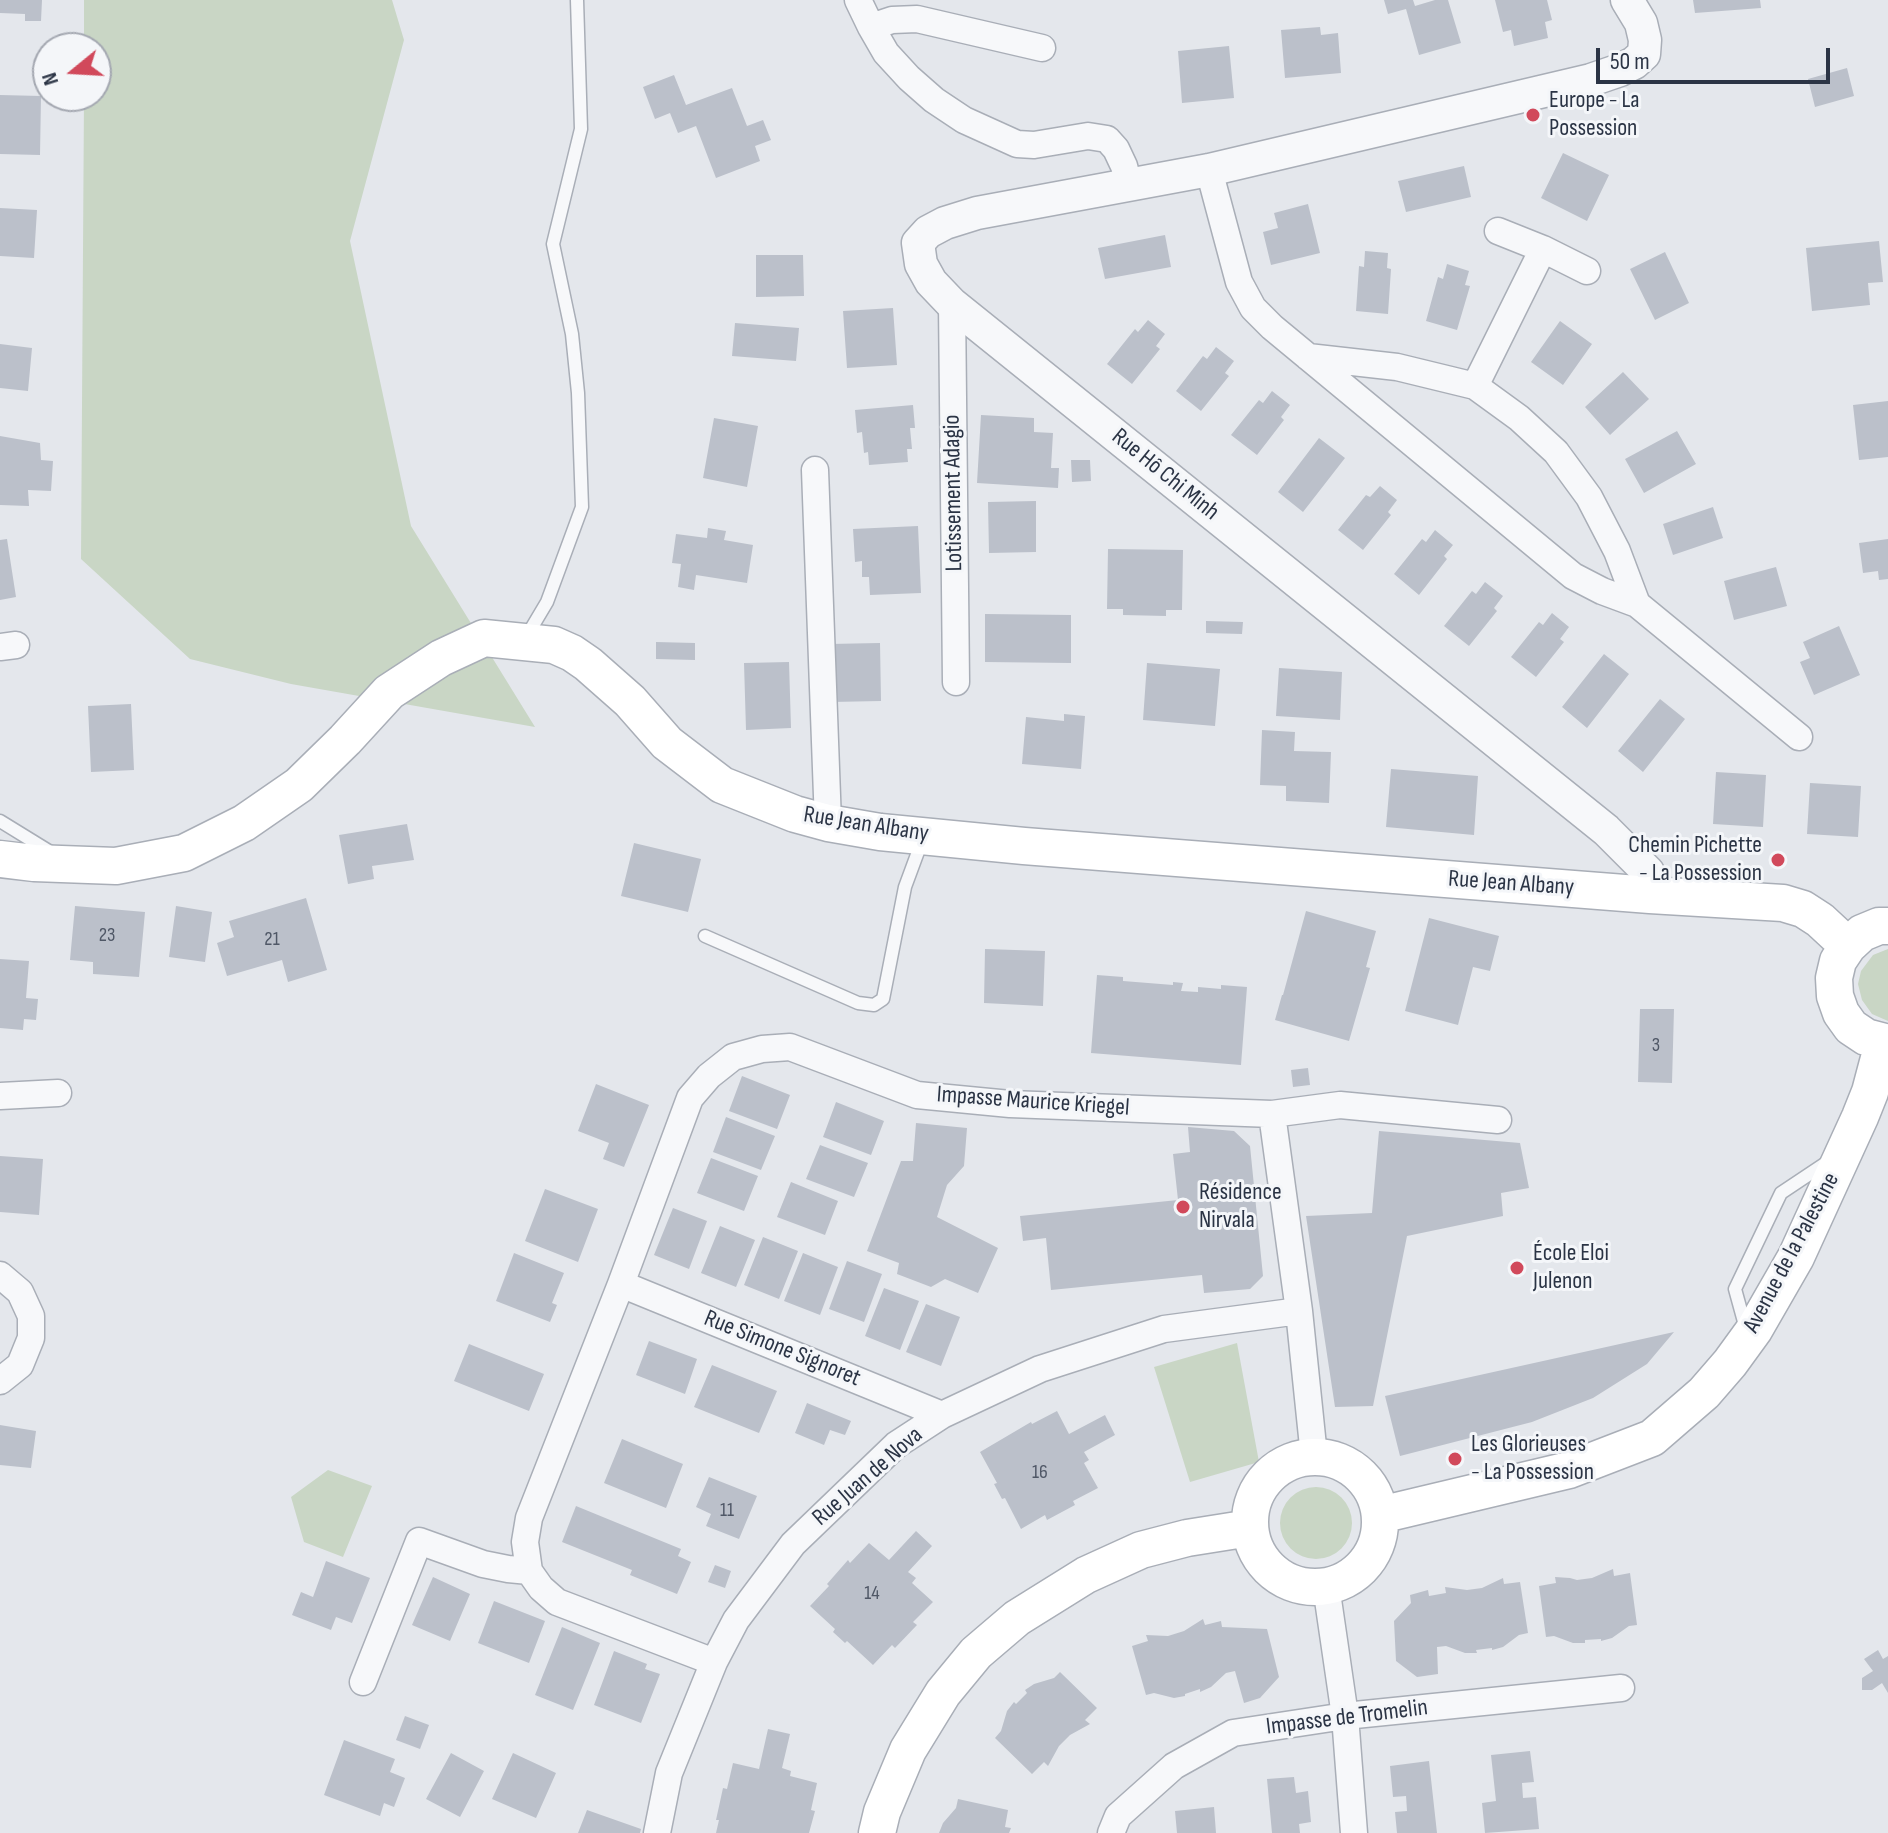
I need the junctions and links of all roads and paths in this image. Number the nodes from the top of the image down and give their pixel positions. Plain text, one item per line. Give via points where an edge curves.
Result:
1 (577, 0) edge
2 (858, 0) edge
3 (1627, 0) edge
4 (871, 27) junction
5 (1042, 48) dead end
6 (1209, 170) junction
7 (1129, 185) junction
8 (1498, 231) dead end
9 (1543, 249) junction
10 (1587, 271) dead end
11 (952, 304) junction
12 (1308, 357) junction
13 (1475, 386) junction
14 (815, 470) dead end
15 (1637, 604) junction
16 (523, 642) junction
17 (956, 682) dead end
18 (1799, 737) dead end
19 (0, 821) edge
20 (828, 823) junction
21 (925, 836) junction
22 (0, 859) edge
23 (68, 864) junction
24 (1650, 895) junction
25 (1888, 926) edge
26 (705, 936) dead end
27 (1848, 946) junction
28 (1886, 1043) edge
29 (58, 1093) dead end
30 (0, 1096) edge
31 (1272, 1114) junction
32 (1498, 1120) dead end
33 (0, 1275) edge
34 (621, 1284) junction
35 (1299, 1311) junction
36 (0, 1381) edge
37 (942, 1415) junction
38 (1314, 1456) junction
39 (1380, 1515) junction
40 (1250, 1528) junction
41 (529, 1571) junction
42 (1326, 1586) junction
43 (714, 1662) junction
44 (363, 1682) dead end
45 (1621, 1688) dead end
46 (1345, 1716) junction
47 (657, 1833) edge
48 (877, 1833) edge
49 (1111, 1833) edge
50 (1354, 1833) edge

1 - 16 lane via 581,129 553,244 572,334 582,507 547,602
2 - 4 street
3 - 6 street, Rue Hô Chi Minh via 1641,23 1644,54 1620,70
4 - 5 street via 917,19
4 - 7 street via 909,78 964,120 1017,144 1088,136 1107,139
6 - 7 street, Rue Hô Chi Minh
6 - 12 street via 1239,282 1253,308
7 - 11 street, Rue Hô Chi Minh via 977,213 928,232 918,243 921,264
8 - 9 street
9 - 10 street
9 - 13 street
11 - 17 street, Lotissement Adagio
11 - 24 street, Rue Hô Chi Minh via 1606,830 1648,872
12 - 13 street via 1397,367
12 - 15 street via 1573,576
13 - 15 street via 1519,418 1573,474 1617,551
14 - 20 street
15 - 18 street
16 - 20 main road, Rue Jean Albany via 554,645 588,664 667,743 722,785
16 - 23 main road, Rue Jean Albany via 484,638 441,658 389,692 299,785 244,823 184,853 116,866
19 - 23 lane
20 - 21 main road, Rue Jean Albany
21 - 24 main road, Rue Jean Albany
21 - 26 lane via 905,887 883,999 874,1005 858,1003
22 - 23 main road, Rue Jean Albany
24 - 27 main road, Rue Jean Albany via 1783,903 1820,920
25 - 27 main road via 1862,933
27 - 28 main road via 1834,978 1841,1013 1851,1027
28 - 39 main road, Avenue de la Palestine via 1870,1092 1796,1257 1748,1338 1704,1393 1652,1438 1569,1470
29 - 30 street
31 - 32 street, Impasse Maurice Kriegel via 1340,1105
31 - 34 street, Impasse Maurice Kriegel via 1010,1104 917,1095 790,1047 762,1049 733,1057 690,1098
31 - 35 street
33 - 36 street via 20,1292 31,1316 31,1338 20,1365
34 - 37 street, Rue Simone Signoret
34 - 41 street, Impasse Maurice Kriegel via 529,1518
35 - 37 street, Rue Juan de Nova via 1164,1329 1040,1369
35 - 38 street
37 - 43 street, Rue Juan de Nova via 896,1445 793,1544 736,1620
38 - 39 main road via 1351,1467 1375,1496
38 - 40 main road via 1274,1470 1251,1506
39 - 42 main road via 1379,1535 1360,1569
40 - 42 main road via 1267,1566 1284,1579
40 - 48 main road via 1141,1550 1086,1575 1017,1618 976,1653 943,1693 908,1750
41 - 43 street via 557,1602
41 - 44 street via 483,1564 419,1541
42 - 46 street
43 - 47 street, Rue Juan de Nova via 669,1773
45 - 46 street, Impasse de Tromelin
46 - 49 street, Impasse de Tromelin via 1233,1733 1174,1766 1118,1816
46 - 50 street

